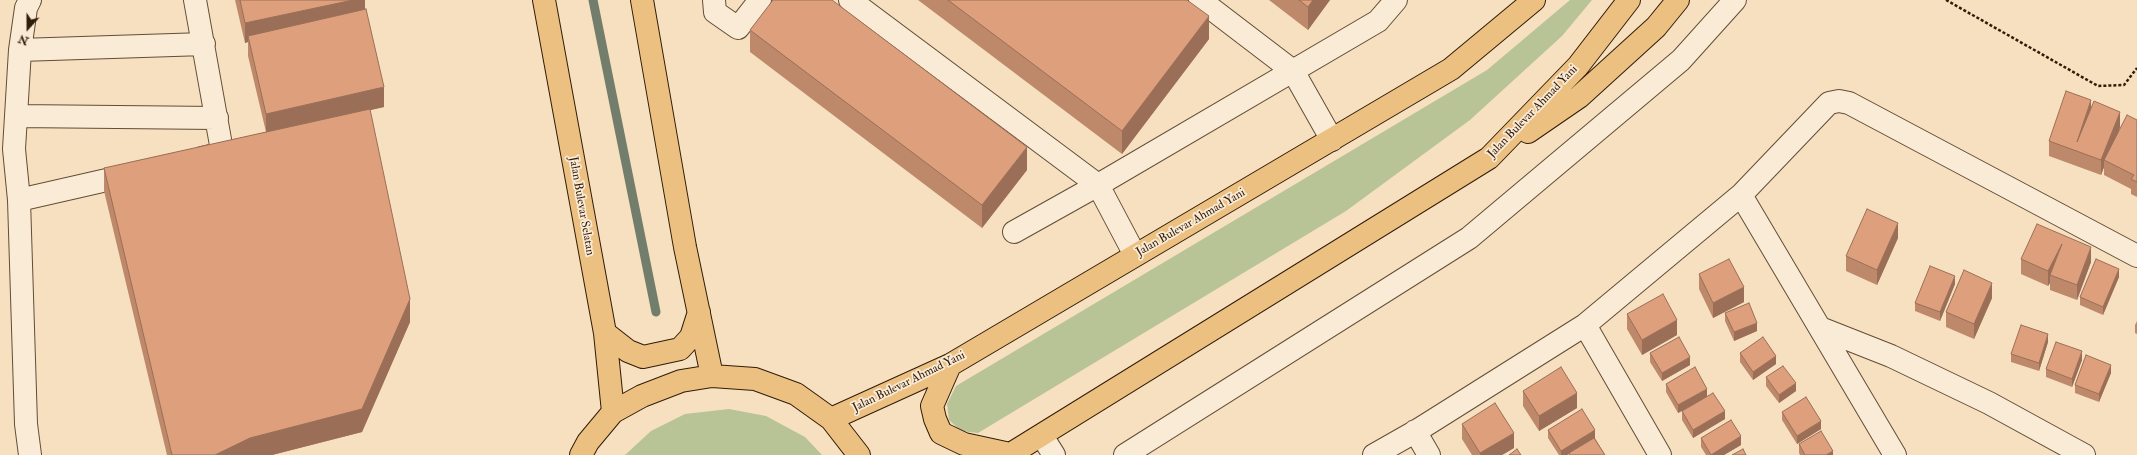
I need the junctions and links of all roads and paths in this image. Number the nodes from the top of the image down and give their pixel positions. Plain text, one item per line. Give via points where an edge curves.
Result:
1 (30, 0) edge
2 (195, 0) edge
3 (544, 0) edge
4 (642, 0) edge
5 (714, 0) edge
6 (760, 0) edge
7 (850, 0) edge
8 (1200, 0) edge
9 (1396, 0) edge
10 (1534, 0) edge
11 (1629, 0) edge
12 (1678, 0) edge
13 (1735, 0) edge
14 (1946, 0) edge
15 (204, 44) junction
16 (20, 50) junction
17 (2137, 68) edge
18 (1293, 71) junction
19 (17, 116) junction
20 (217, 118) junction
21 (1332, 140) junction
22 (1490, 158) junction
23 (184, 162) edge
24 (154, 169) edge
25 (1098, 185) junction
26 (1741, 195) junction
27 (19, 200) junction
28 (1014, 232) dead end
29 (1135, 255) junction
30 (2137, 256) edge
31 (699, 312) junction
32 (1585, 324) junction
33 (1820, 328) junction
34 (605, 334) junction
35 (950, 365) junction
36 (712, 376) junction
37 (613, 412) junction
38 (831, 419) junction
39 (1415, 431) junction
40 (1042, 436) junction
41 (30, 455) edge
42 (582, 455) edge
43 (859, 455) edge
44 (1010, 455) edge
45 (1054, 455) edge
46 (1125, 455) edge
47 (1374, 455) edge
48 (1429, 455) edge
49 (1660, 455) edge
50 (1895, 455) edge
51 (2084, 455) edge

1 - 16 street via 26,8
2 - 15 street
3 - 34 main road, Jalan Bulevar Selatan
4 - 31 main road via 685,247
5 - 6 street via 715,12 738,28
7 - 25 street
8 - 18 street
9 - 18 street via 1378,21
10 - 21 main road, Jalan Bulevar Ahmad Yani via 1451,69
11 - 22 main road, Jalan Bulevar Ahmad Yani via 1578,66
12 - 22 main road via 1656,27 1579,97
13 - 46 street via 1681,60 1469,238
14 - 17 path via 2098,86 2124,84
15 - 16 street
15 - 20 street
16 - 19 street
18 - 21 street
18 - 25 street
19 - 20 street
19 - 27 street via 14,149
20 - 23 street via 221,145 219,152 215,156
21 - 29 main road, Jalan Bulevar Ahmad Yani
22 - 40 main road, Jalan Bulevar Ahmad Yani
24 - 27 street
25 - 28 street
25 - 29 street
26 - 30 street via 1829,104 1839,101 1850,103
26 - 32 street
26 - 33 street
27 - 41 street via 26,424
29 - 35 main road, Jalan Bulevar Ahmad Yani
31 - 34 main road via 691,337 680,349 643,357
31 - 36 main road
32 - 39 street
32 - 49 street
33 - 50 street
33 - 51 street via 1891,356 1989,403
34 - 37 main road, Jalan Bulevar Selatan
35 - 38 main road, Jalan Bulevar Ahmad Yani
35 - 44 main road via 932,406 941,433 964,444
36 - 37 main road via 681,381 642,396
36 - 38 main road via 755,379 796,394
37 - 42 main road via 588,442
38 - 43 main road
39 - 47 street
39 - 48 street
40 - 44 main road, Jalan Bulevar Ahmad Yani
40 - 45 street

